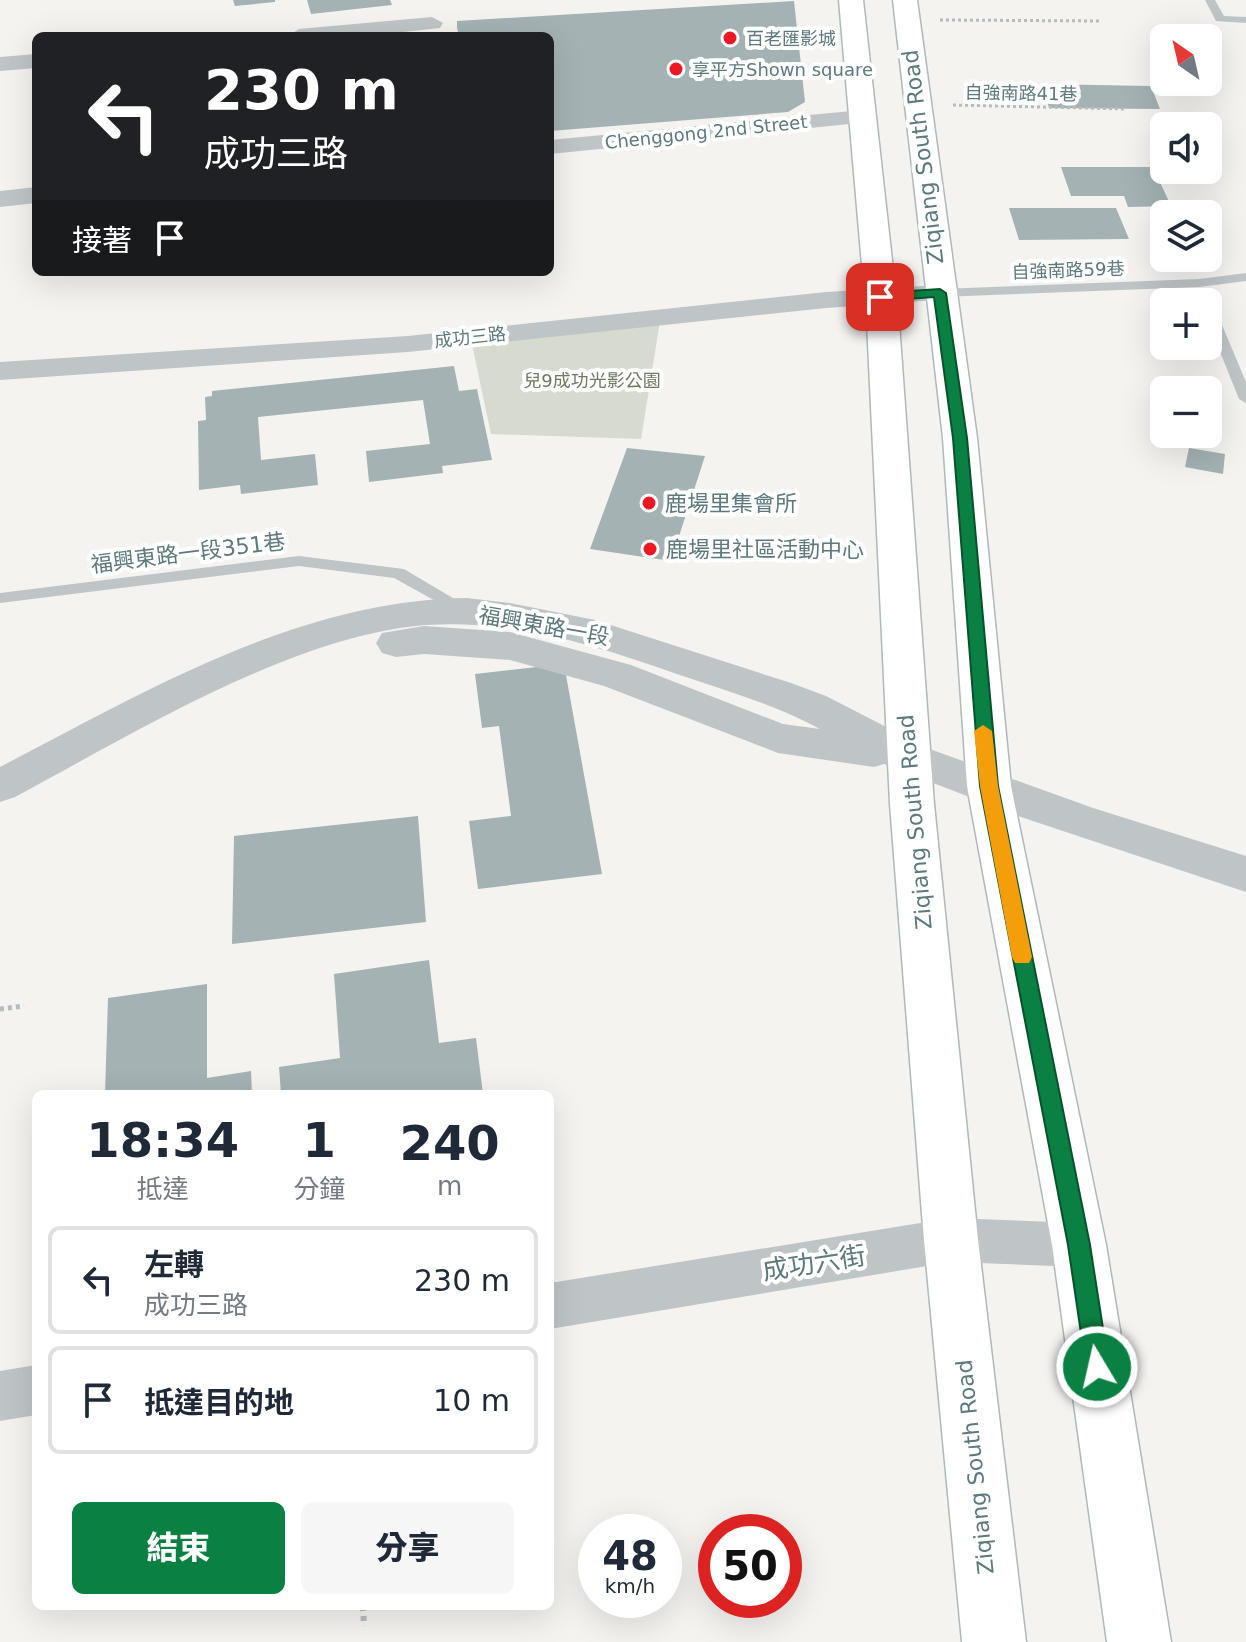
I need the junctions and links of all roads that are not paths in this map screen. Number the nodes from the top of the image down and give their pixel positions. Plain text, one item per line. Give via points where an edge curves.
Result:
1 (425, 0) edge
2 (851, 0) edge
3 (1210, 0) edge
4 (906, 10) edge
5 (1246, 20) edge
6 (434, 30) edge
7 (389, 32) edge
8 (32, 61) edge
9 (0, 64) edge
10 (862, 117) junction
11 (554, 147) edge
12 (32, 195) edge
13 (0, 199) edge
14 (1246, 277) edge
15 (1199, 283) junction
16 (1201, 288) edge
17 (940, 293) junction
18 (880, 297) junction
19 (1222, 341) edge
20 (0, 371) edge
21 (1246, 399) edge
22 (0, 598) edge
23 (468, 612) junction
24 (908, 757) junction
25 (0, 786) edge
26 (989, 786) junction
27 (0, 818) edge
28 (1246, 874) edge
29 (951, 1240) junction
30 (1079, 1245) junction
31 (554, 1305) edge
32 (32, 1391) edge
33 (0, 1396) edge
34 (994, 1642) edge
35 (1139, 1642) edge

1 - 6 street
2 - 10 main road, Ziqiang South Road
3 - 5 lane via 1220,19
4 - 17 main road, Ziqiang South Road
6 - 7 street
8 - 9 street
10 - 11 street, Chenggong 2nd Street
10 - 18 main road, Ziqiang South Road
12 - 13 street
14 - 15 lane, 自強南路59巷
15 - 16 lane
15 - 17 lane, 自強南路59巷
17 - 18 street, 成功三路
17 - 26 main road, Ziqiang South Road via 960,438
18 - 20 street, 成功三路 via 408,344
18 - 24 main road, Ziqiang South Road
19 - 21 lane
22 - 23 lane, 福興東路一段351巷 via 299,561 398,573
23 - 24 street, 福興東路一段 via 530,619 628,642 808,705
23 - 25 street, 福興東路一段 via 387,617 301,641 190,686
24 - 26 street, 福興東路一段
24 - 27 street, 福興東路一段 via 778,738 617,675 510,646 424,640 355,649 263,686
24 - 29 main road, Ziqiang South Road
26 - 28 street, 福興東路一段 via 1075,820
26 - 30 main road, Ziqiang South Road
29 - 30 street, 成功六街
29 - 31 street, 成功六街
29 - 34 main road, Ziqiang South Road
30 - 35 main road, Ziqiang South Road
32 - 33 street

